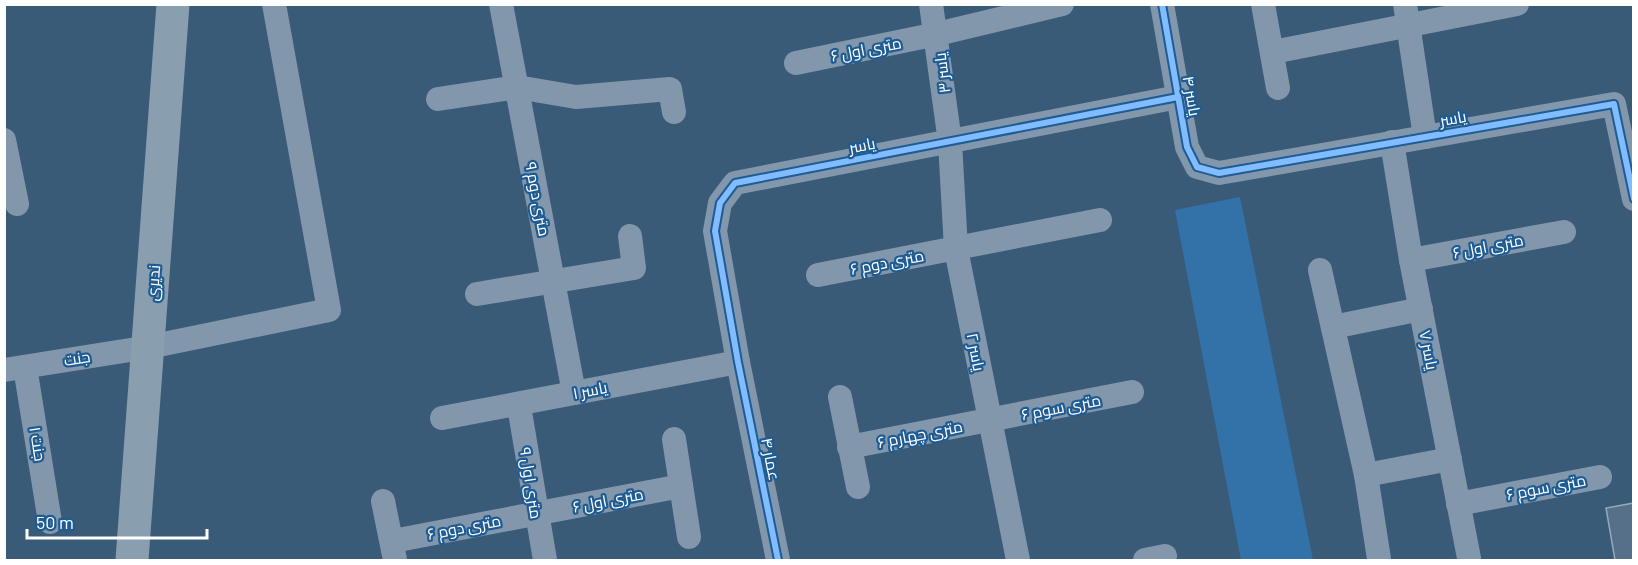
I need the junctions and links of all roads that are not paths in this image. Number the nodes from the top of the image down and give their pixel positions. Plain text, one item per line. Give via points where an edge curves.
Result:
1 (172, 4) edge
2 (274, 4) edge
3 (501, 4) edge
4 (931, 4) edge
5 (1062, 4) edge
6 (1162, 4) edge
7 (1263, 4) edge
8 (1517, 4) edge
9 (1407, 16) edge
10 (937, 34) junction
11 (1273, 52) junction
12 (796, 63) dead end
13 (517, 87) junction
14 (1278, 88) dead end
15 (1178, 98) junction
16 (438, 99) dead end
17 (674, 112) dead end
18 (1425, 137) junction
19 (4, 140) edge
20 (950, 142) junction
21 (1392, 142) junction
22 (1219, 173) joint
23 (1632, 187) edge
24 (17, 204) dead end
25 (1100, 220) dead end
26 (1564, 231) dead end
27 (630, 237) dead end
28 (956, 249) junction
29 (1412, 260) junction
30 (1320, 270) dead end
31 (818, 274) dead end
32 (554, 282) junction
33 (477, 294) dead end
34 (1421, 309) junction
35 (1333, 327) junction
36 (149, 347) junction
37 (738, 362) junction
38 (15, 368) edge
39 (1132, 392) dead end
40 (574, 393) junction
41 (840, 397) dead end
42 (519, 406) junction
43 (442, 418) dead end
44 (990, 421) junction
45 (674, 439) dead end
46 (849, 447) junction
47 (1450, 459) junction
48 (1366, 476) junction
49 (1600, 477) dead end
50 (681, 486) junction
51 (858, 488) dead end
52 (383, 501) dead end
53 (1458, 504) junction
54 (536, 514) junction
55 (50, 522) dead end
56 (689, 537) dead end
57 (394, 551) edge
58 (1469, 558) dead end
59 (1379, 559) edge
60 (132, 561) edge
61 (545, 561) edge
62 (778, 561) edge
63 (1018, 561) edge

1 - 36 street, ندیری
2 - 36 street, جنت via 329,310
3 - 13 street, ۹ متری دوم
4 - 10 street, یاسر ۳
5 - 10 street
6 - 15 street, یاسر ۴
7 - 11 street
8 - 9 street
9 - 11 street
9 - 18 street
10 - 12 street, ۶ متری اول
10 - 20 street, یاسر ۳
11 - 14 street
13 - 16 street
13 - 17 street via 576,97 670,88
13 - 32 street, ۹ متری دوم
15 - 20 street, یاسر
15 - 22 street, یاسر ۴ via 1187,147 1197,167
18 - 21 street, یاسر
18 - 23 street, یاسر via 1614,104
19 - 24 street
20 - 28 street, یاسر ۲
20 - 37 street, یاسر via 735,183 720,203 716,231
21 - 22 street, یاسر
21 - 29 street, یاسر ۷
25 - 28 street
26 - 29 street, ۶ متری اول
27 - 32 street via 634,268
28 - 31 street, ۶ متری دوم
28 - 44 street, یاسر ۲
29 - 34 street, یاسر ۷
30 - 35 street
32 - 33 street
32 - 40 street, ۹ متری دوم
34 - 35 street
34 - 47 street, یاسر ۷
35 - 48 street
36 - 38 street, جنت
36 - 60 street, ندیری
37 - 40 street, یاسر ۱
37 - 62 street, عمار ۴
38 - 55 street, جنت ۱
39 - 44 street, ۶ متری سوم
40 - 42 street, یاسر ۱
41 - 46 street
42 - 43 street, یاسر ۱
42 - 54 street, ۹ متری اول
44 - 46 street, ۶ متری چهارم
44 - 63 street, یاسر ۲
45 - 50 street
46 - 51 street
47 - 48 street
47 - 53 street, یاسر ۷
48 - 59 street
49 - 53 street, ۶ متری سوم
50 - 54 street, ۶ متری اول
50 - 56 street
52 - 57 street
53 - 58 street, یاسر ۷
54 - 57 street, ۶ متری دوم
54 - 61 street, ۹ متری اول

